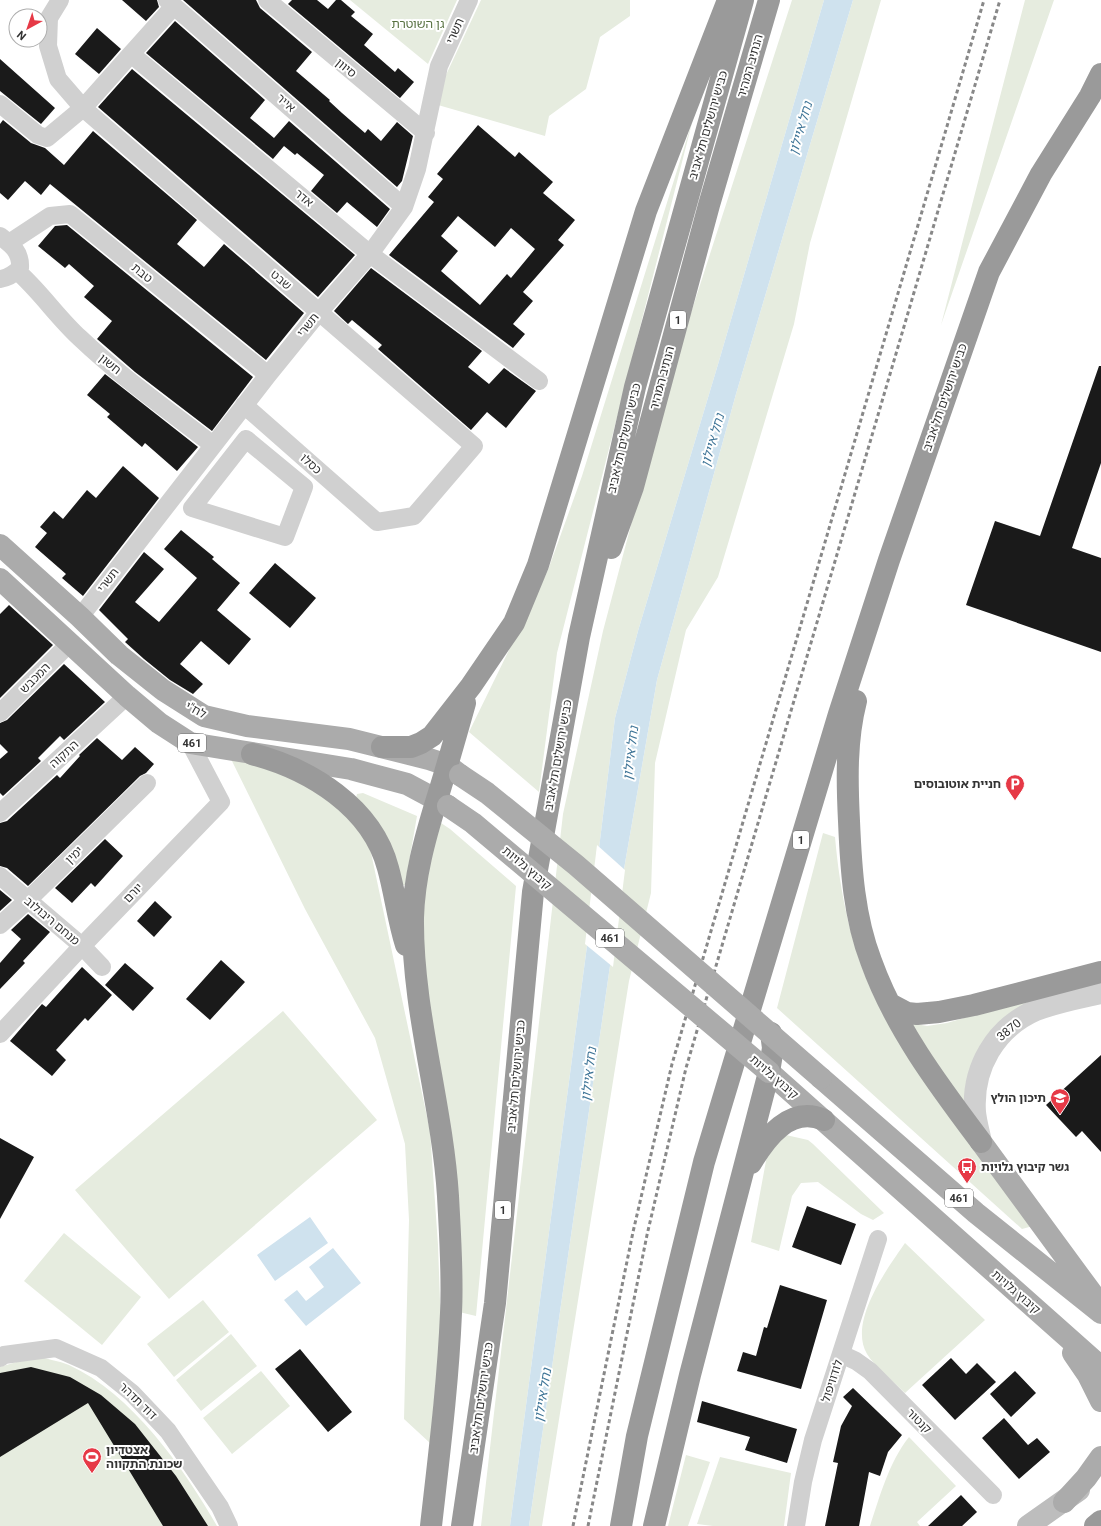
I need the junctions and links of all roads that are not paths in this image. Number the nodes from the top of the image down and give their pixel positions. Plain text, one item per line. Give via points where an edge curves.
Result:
1 (60, 0) edge
2 (267, 0) edge
3 (469, 0) edge
4 (728, 0) edge
5 (743, 0) edge
6 (769, 0) edge
7 (170, 3) edge
8 (131, 54) junction
9 (1101, 74) edge
10 (0, 104) edge
11 (83, 108) junction
12 (426, 134) junction
13 (404, 207) junction
14 (4, 239) edge
15 (370, 254) junction
16 (17, 272) junction
17 (0, 279) edge
18 (319, 312) junction
19 (268, 375) junction
20 (539, 381) dead end
21 (244, 406) junction
22 (213, 446) junction
23 (320, 473) junction
24 (304, 486) junction
25 (377, 522) joint
26 (0, 545) edge
27 (888, 560) junction
28 (0, 579) edge
29 (80, 617) junction
30 (579, 637) junction
31 (70, 643) junction
32 (471, 686) junction
33 (127, 696) junction
34 (0, 713) edge
35 (190, 743) junction
36 (382, 747) junction
37 (252, 754) junction
38 (453, 770) junction
39 (147, 783) dead end
40 (442, 803) junction
41 (0, 812) edge
42 (0, 876) edge
43 (28, 900) junction
44 (0, 925) edge
45 (82, 946) junction
46 (102, 967) dead end
47 (1101, 972) edge
48 (416, 979) junction
49 (1101, 993) edge
50 (890, 1004) junction
51 (771, 1033) junction
52 (0, 1034) edge
53 (769, 1072) junction
54 (824, 1120) junction
55 (980, 1142) junction
56 (740, 1182) junction
57 (878, 1238) dead end
58 (1101, 1305) edge
59 (1101, 1314) edge
60 (1042, 1315) junction
61 (841, 1354) junction
62 (0, 1358) edge
63 (1101, 1367) edge
64 (1101, 1401) edge
65 (1101, 1457) edge
66 (1101, 1474) edge
67 (993, 1495) dead end
68 (1064, 1502) junction
69 (1101, 1521) edge
70 (229, 1526) edge
71 (431, 1526) edge
72 (462, 1526) edge
73 (621, 1526) edge
74 (654, 1526) edge
75 (796, 1526) edge
76 (1028, 1526) edge
77 (1095, 1526) edge

1 - 11 street, שבט via 49,18 48,46 58,79
2 - 12 street, סיוון
3 - 12 street, תשרי via 440,66
4 - 32 highway via 646,211 538,565 514,623
5 - 30 highway, כביש ירושלים תל אביב / 1 via 635,387
6 - 30 highway, הנתיב המהיר / 1 via 707,212 633,487
7 - 8 street
7 - 13 street, אייר
8 - 11 street
8 - 15 street, אדר
9 - 27 highway, כביש ירושלים תל אביב / 1 via 1041,174 989,272
10 - 11 street via 38,135 46,138
11 - 18 street, שבט
12 - 13 street, תשרי
13 - 15 street, תשרי
14 - 16 street via 13,246 21,259
14 - 19 street, טבת via 50,216 70,214
15 - 18 street, תשרי
15 - 20 street, אדר
16 - 17 street
16 - 22 street, חשון via 34,286 42,298 100,357
18 - 19 street, תשרי
18 - 25 street, שבט via 474,446 414,516
19 - 21 street, תשרי
21 - 22 street, תשרי
21 - 23 street, כסלו
22 - 29 street, תשרי
23 - 24 street
23 - 25 street, כסלו
24 - 24 street via 246,439 192,508 285,537
26 - 29 main road, לח"י / 461
27 - 50 highway via 850,723 848,761 852,875 857,908 871,961
27 - 73 highway, כביש ירושלים תל אביב / 1 via 704,1162 637,1436
28 - 31 main road, 461
29 - 36 main road, לח"י / 461 via 119,655 150,680 204,716 247,726 349,739
30 - 72 highway, כביש ירושלים תל אביב / 1 via 533,892 494,1303
31 - 33 main road, 461
31 - 34 street, המכבש
32 - 36 highway via 432,736 410,747
32 - 38 highway
33 - 35 main road, 461 via 159,723
33 - 41 street, התקוה
35 - 37 main road, 461
35 - 45 street, יורם via 222,802
36 - 38 main road, לח"י / 461 via 429,759
37 - 40 main road, 461 via 351,769 407,784
37 - 48 highway via 279,762 306,776 352,806 365,822 379,844 388,867 400,927
38 - 40 highway
38 - 51 main road, 461, bridge via 487,793 576,865
39 - 43 street, ימין
40 - 48 highway via 421,854 416,886 413,917
40 - 53 main road, קיבוץ גלויות / 461, bridge via 473,823
42 - 43 street, מנחם ריבולוב
43 - 44 street, ימין
43 - 45 street, מנחם ריבולוב
45 - 46 street, מנחם ריבולוב
45 - 52 street, יורם
47 - 50 highway via 940,1012 907,1013
48 - 71 highway via 434,1089 446,1186 450,1252 451,1312
49 - 55 street, 3870 via 1036,1010 1013,1024 993,1043 980,1068 976,1090 975,1113
50 - 55 highway via 926,1066
51 - 53 highway via 773,1048
51 - 59 main road, 461, bridge via 976,1212
53 - 54 main road, קיבוץ גלויות / 461
53 - 56 highway
54 - 56 highway via 811,1115 784,1123 766,1140
54 - 60 main road, קיבוץ גלויות / 461
55 - 58 main road
56 - 74 highway
57 - 61 street, לודוויפול
60 - 63 main road, קיבוץ גלויות / 461
60 - 64 main road via 1077,1357
61 - 67 street, קנטור via 870,1371
61 - 75 street, לודוויפול via 813,1440
62 - 70 street, דוד תדהר via 4,1355 56,1348 101,1368 132,1392 168,1431 220,1508
65 - 68 main road via 1090,1474
66 - 68 main road
68 - 76 main road
69 - 77 highway

